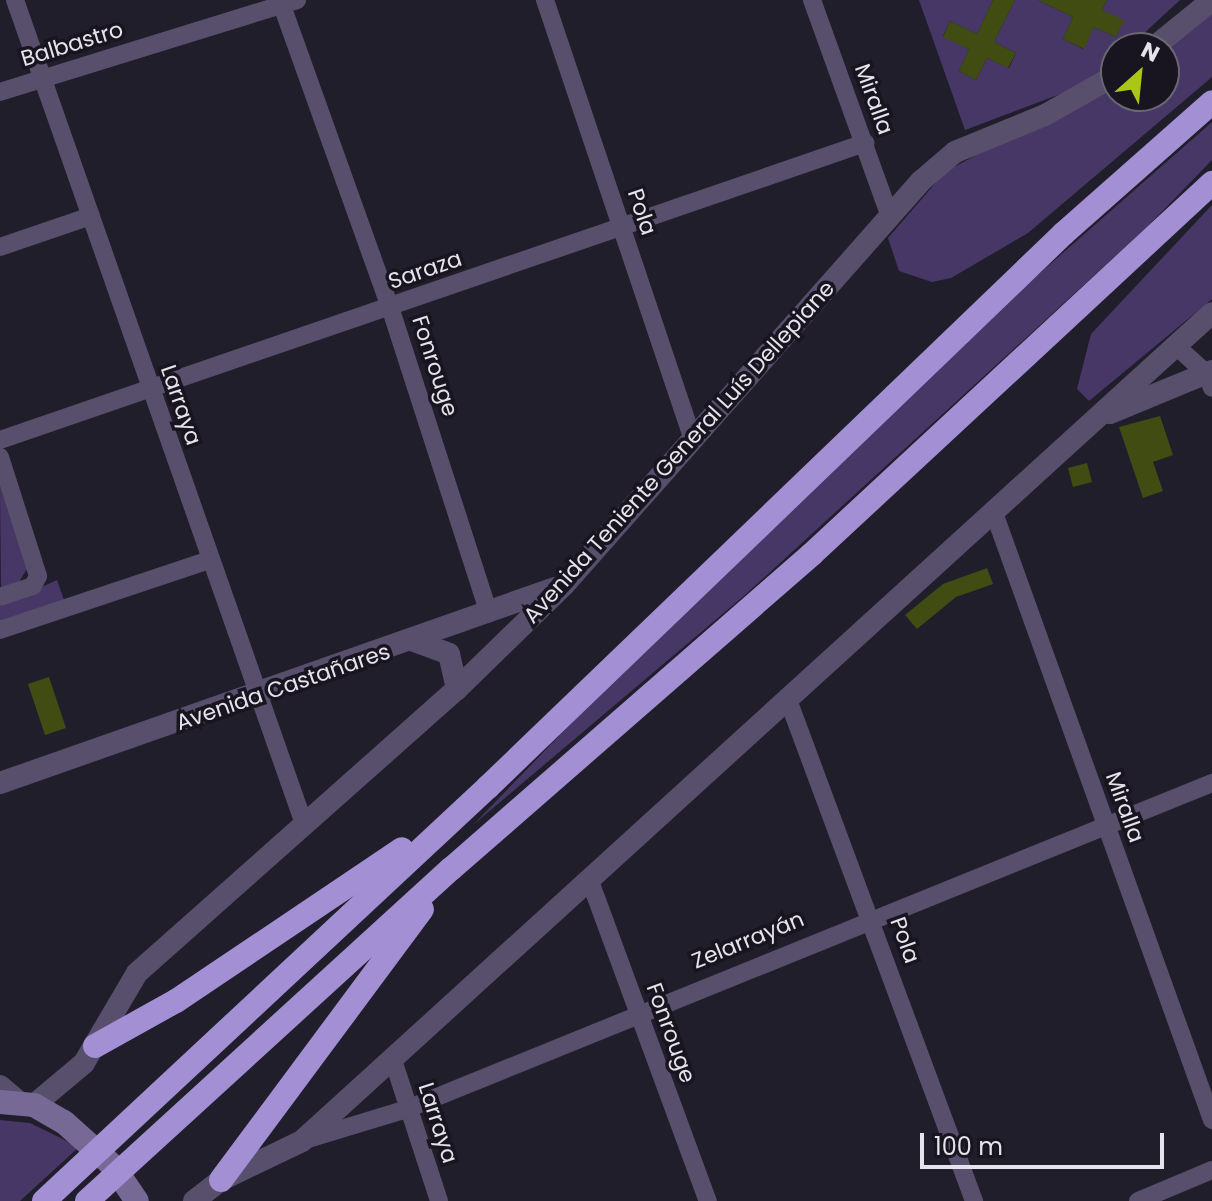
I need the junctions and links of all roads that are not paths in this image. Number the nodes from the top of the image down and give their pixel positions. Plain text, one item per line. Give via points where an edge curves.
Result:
1 (15, 0) edge
2 (545, 0) edge
3 (812, 0) edge
4 (1212, 0) edge
5 (287, 2) edge
6 (1173, 32) edge
7 (45, 76) junction
8 (1100, 84) edge
9 (0, 92) edge
10 (1212, 102) edge
11 (865, 143) junction
12 (1212, 183) edge
13 (889, 214) junction
14 (91, 216) junction
15 (623, 229) junction
16 (0, 247) edge
17 (390, 307) junction
18 (1212, 313) edge
19 (1176, 346) junction
20 (1210, 378) edge
21 (150, 389) junction
22 (1090, 421) junction
23 (693, 439) junction
24 (0, 440) edge
25 (0, 457) edge
26 (993, 510) junction
27 (209, 560) junction
28 (564, 585) junction
29 (0, 597) edge
30 (489, 613) junction
31 (0, 630) edge
32 (414, 641) junction
33 (457, 689) junction
34 (258, 697) junction
35 (787, 697) junction
36 (0, 783) edge
37 (1212, 783) edge
38 (488, 787) junction
39 (304, 824) junction
40 (1106, 824) junction
41 (451, 869) junction
42 (590, 881) junction
43 (871, 917) junction
44 (637, 1011) junction
45 (95, 1046) junction
46 (393, 1060) junction
47 (13, 1099) edge
48 (407, 1109) junction
49 (1212, 1120) edge
50 (302, 1141) junction
51 (1212, 1170) edge
52 (221, 1180) junction
53 (44, 1201) edge
54 (87, 1201) edge
55 (137, 1201) edge
56 (194, 1201) edge
57 (439, 1201) edge
58 (708, 1201) edge
59 (974, 1201) edge
60 (1138, 1201) edge

1 - 7 street, Larraya
2 - 15 street, Pola
3 - 11 street, Miralla
4 - 6 street
5 - 7 street, Balbastro
5 - 17 street, Fonrouge
7 - 9 street, Balbastro
7 - 14 street, Larraya
8 - 13 street, Avenida Teniente General Luís Dellepiane via 1045,115 955,152
10 - 38 highway via 784,498
11 - 13 street, Miralla
11 - 15 street, Saraza
12 - 41 highway via 812,554
13 - 23 street, Avenida Teniente General Luís Dellepiane
14 - 16 street
14 - 21 street, Larraya
15 - 17 street, Saraza
15 - 23 street, Pola
17 - 21 street, Saraza
17 - 30 street, Fonrouge
18 - 19 street
19 - 20 street
19 - 22 street
20 - 22 street
21 - 24 street, Saraza
21 - 27 street, Larraya
22 - 26 street
23 - 28 street, Avenida Teniente General Luís Dellepiane
25 - 29 street via 37,566 33,586
26 - 35 street
26 - 40 street, Miralla
27 - 31 street
27 - 34 street, Larraya
28 - 30 street, Avenida Castañares
28 - 33 street, Avenida Teniente General Luís Dellepiane
30 - 32 street, Avenida Castañares
32 - 33 street via 449,654
32 - 34 street, Avenida Castañares
33 - 39 street, Avenida Teniente General Luís Dellepiane
34 - 36 street, Avenida Castañares
34 - 39 street, Larraya
35 - 42 street
35 - 43 street, Pola
37 - 40 street, Zelarrayán
38 - 45 highway via 328,902
38 - 53 highway
39 - 45 street, Avenida Teniente General Luís Dellepiane via 137,973
40 - 43 street, Zelarrayán
40 - 49 street, Miralla
41 - 52 highway
41 - 54 highway
42 - 44 street, Fonrouge
42 - 46 street
43 - 44 street, Zelarrayán
43 - 59 street, Pola
44 - 48 street, Zelarrayán
44 - 58 street, Fonrouge
45 - 47 street, Avenida Teniente General Luís Dellepiane via 73,1075
46 - 48 street, Larraya
46 - 50 street
47 - 55 main road via 90,1142
48 - 50 street, Zelarrayán
48 - 57 street, Larraya
50 - 52 street
51 - 60 street
52 - 56 street

